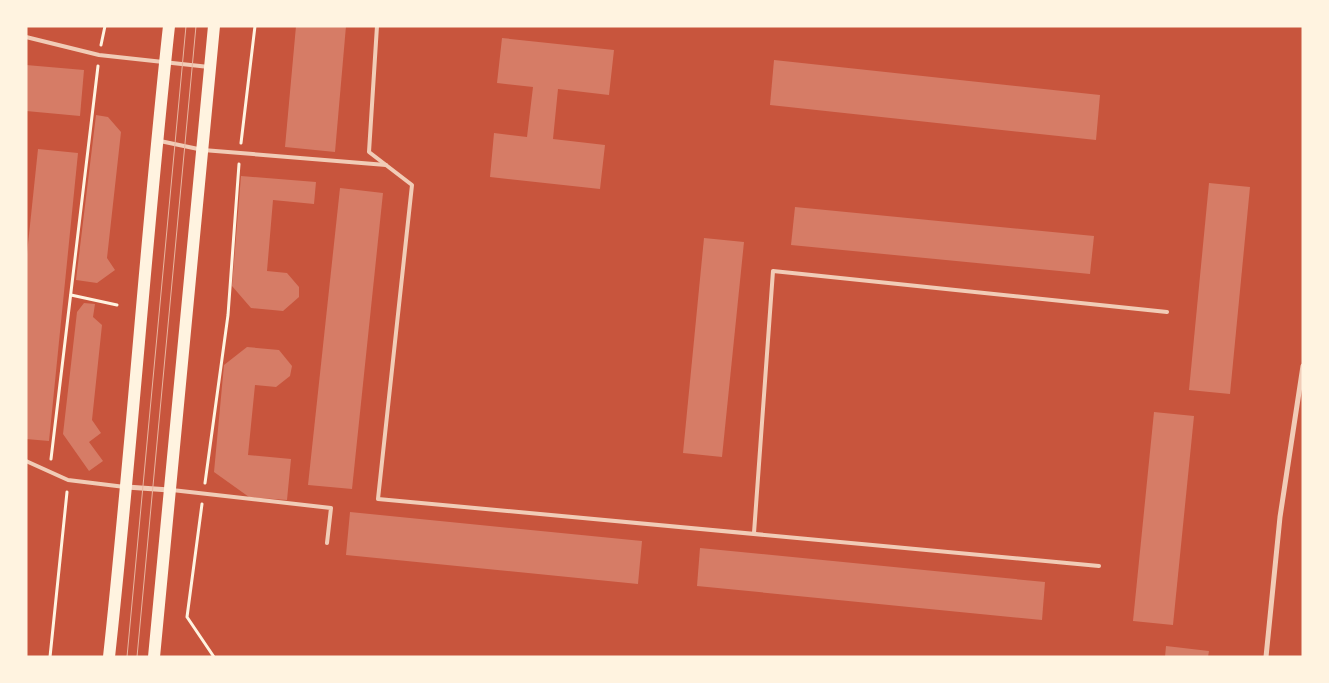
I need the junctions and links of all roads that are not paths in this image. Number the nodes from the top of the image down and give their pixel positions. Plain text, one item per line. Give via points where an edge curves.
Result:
1 (169, 26) edge
2 (214, 26) edge
3 (377, 26) edge
4 (26, 37) edge
5 (165, 61) junction
6 (210, 67) junction
7 (159, 140) junction
8 (203, 150) junction
9 (386, 165) junction
10 (1168, 312) dead end
11 (1303, 366) edge
12 (26, 462) edge
13 (127, 487) junction
14 (170, 490) junction
15 (754, 534) junction
16 (327, 543) dead end
17 (1099, 566) dead end
18 (109, 657) edge
19 (154, 657) edge
20 (1266, 657) edge

1 - 5 main road
2 - 6 main road
3 - 9 lane via 369,152
4 - 5 lane via 99,55
5 - 6 lane
5 - 7 main road
6 - 8 main road
7 - 8 lane
7 - 13 main road
8 - 9 lane
8 - 14 main road
9 - 15 lane via 412,185 378,499
10 - 15 lane via 773,271
11 - 20 street via 1280,517
12 - 13 lane via 68,480
13 - 14 street
13 - 18 main road
14 - 16 lane via 331,508
14 - 19 main road
15 - 17 lane

